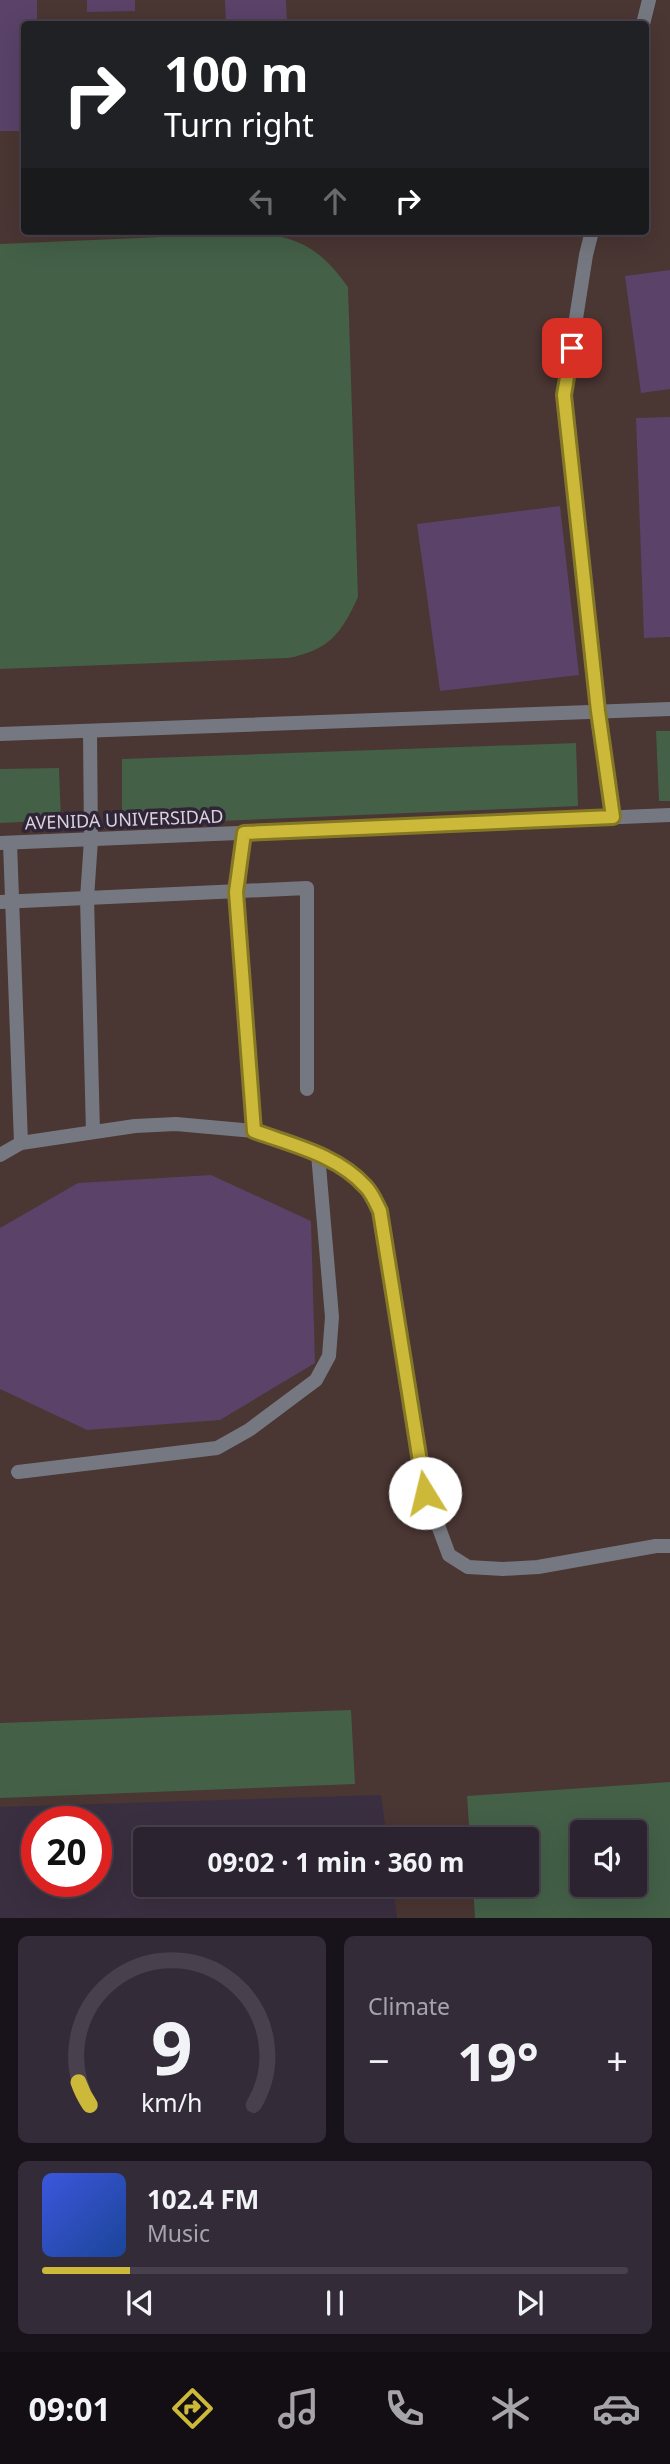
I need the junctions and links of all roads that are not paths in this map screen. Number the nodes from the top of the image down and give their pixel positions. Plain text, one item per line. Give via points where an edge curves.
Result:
1 (649, 0) edge
2 (644, 21) edge
3 (591, 235) edge
4 (670, 709) edge
5 (598, 711) junction
6 (90, 730) junction
7 (0, 734) edge
8 (670, 815) edge
9 (613, 817) junction
10 (244, 833) junction
11 (91, 840) junction
12 (5, 843) edge
13 (236, 892) junction
14 (87, 898) junction
15 (6, 902) edge
16 (307, 1089) dead end
17 (254, 1131) junction
18 (93, 1132) junction
19 (21, 1143) junction
20 (318, 1154) junction
21 (0, 1155) edge
22 (18, 1472) dead end
23 (670, 1546) edge

1 - 2 lane
3 - 5 lane via 564,395
4 - 5 lane
5 - 6 lane
5 - 9 lane
6 - 7 lane
6 - 11 lane
8 - 9 lane, AVENIDA UNIVERSIDAD
9 - 10 lane, AVENIDA UNIVERSIDAD
10 - 11 lane, AVENIDA UNIVERSIDAD
10 - 13 lane
11 - 12 lane, AVENIDA UNIVERSIDAD
11 - 14 lane
12 - 15 lane
13 - 14 lane
13 - 16 lane via 307,888
13 - 17 lane
14 - 15 lane
14 - 18 lane
15 - 19 lane
17 - 18 lane via 176,1124
17 - 20 lane
18 - 19 lane
19 - 21 lane
20 - 22 lane via 332,1317 329,1356 316,1380 217,1448
20 - 23 lane via 349,1170 368,1188 380,1211 425,1493 449,1555 468,1567 503,1569

